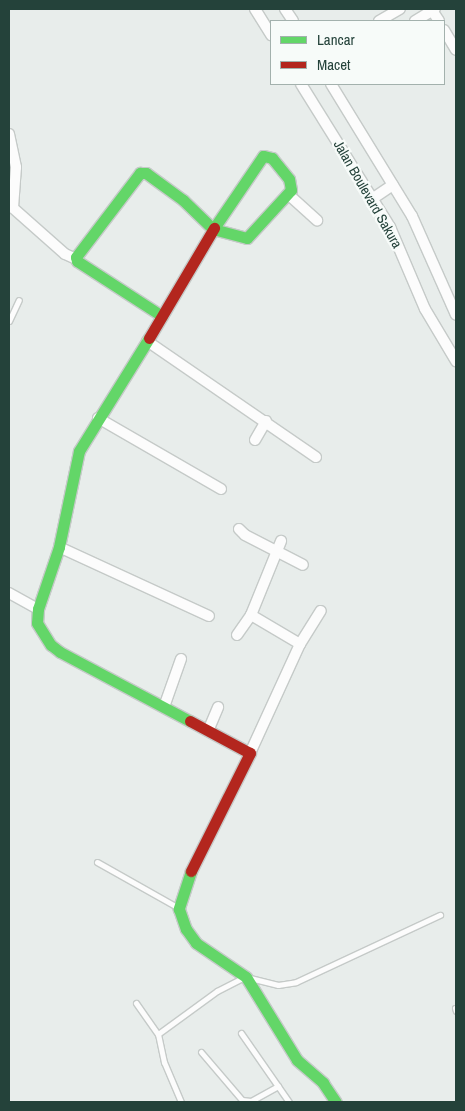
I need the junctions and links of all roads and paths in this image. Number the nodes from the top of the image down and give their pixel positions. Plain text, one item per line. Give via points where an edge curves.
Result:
1 (255, 9) edge
2 (285, 9) edge
3 (400, 9) edge
4 (433, 9) edge
5 (291, 20) edge
6 (381, 20) edge
7 (416, 20) edge
8 (445, 32) edge
9 (270, 33) edge
10 (456, 50) edge
11 (303, 85) edge
12 (332, 85) edge
13 (9, 134) edge
14 (393, 185) junction
15 (289, 195) junction
16 (372, 199) junction
17 (317, 220) dead end
18 (213, 229) junction
19 (76, 259) junction
20 (19, 300) dead end
21 (456, 315) edge
22 (162, 316) junction
23 (9, 321) edge
24 (146, 341) junction
25 (456, 361) edge
26 (98, 418) junction
27 (266, 421) junction
28 (255, 440) dead end
29 (316, 456) dead end
30 (221, 489) dead end
31 (239, 529) dead end
32 (281, 541) dead end
33 (59, 547) junction
34 (276, 552) junction
35 (303, 565) dead end
36 (9, 593) edge
37 (38, 609) junction
38 (322, 611) dead end
39 (209, 616) dead end
40 (251, 616) junction
41 (238, 635) dead end
42 (300, 644) junction
43 (181, 659) dead end
44 (164, 707) junction
45 (218, 707) dead end
46 (208, 731) junction
47 (250, 752) junction
48 (97, 862) dead end
49 (179, 909) junction
50 (440, 915) dead end
51 (246, 977) junction
52 (136, 1003) dead end
53 (241, 1033) dead end
54 (158, 1034) junction
55 (201, 1052) dead end
56 (278, 1086) junction
57 (181, 1102) edge
58 (289, 1102) edge
59 (336, 1102) edge

1 - 9 street
2 - 5 street
3 - 6 street
4 - 7 street
8 - 10 street
11 - 16 street, Jalan Boulevard Sakura
12 - 14 street, Jalan Boulevard Sakura
13 - 19 street via 16,167 12,208 65,254
14 - 16 street
14 - 21 street, Jalan Boulevard Sakura via 412,216
15 - 17 street
15 - 18 street via 247,238
15 - 18 street via 289,179 272,158 263,156
16 - 25 street, Jalan Boulevard Sakura via 407,262 425,310
18 - 19 street via 184,200 146,173 140,173
18 - 22 street
19 - 22 street
20 - 23 lane
22 - 24 street
24 - 26 street
24 - 27 street
26 - 30 street
26 - 33 street via 79,451
27 - 28 street
27 - 29 street
31 - 34 street
32 - 34 street
33 - 37 street
33 - 39 street
34 - 35 street
34 - 40 street
36 - 37 street
37 - 44 street via 37,623 51,646
38 - 42 street
40 - 41 street
40 - 42 street
42 - 47 street
43 - 44 street
44 - 46 street
45 - 46 street
46 - 47 street
47 - 49 street via 186,880
48 - 49 lane
49 - 51 street via 186,929 196,943
50 - 51 lane via 296,982 278,985
51 - 54 lane via 217,991
51 - 59 street via 297,1060 323,1083
52 - 54 lane
53 - 56 lane
54 - 57 lane via 164,1062
55 - 56 lane via 242,1100 251,1101
56 - 58 lane

